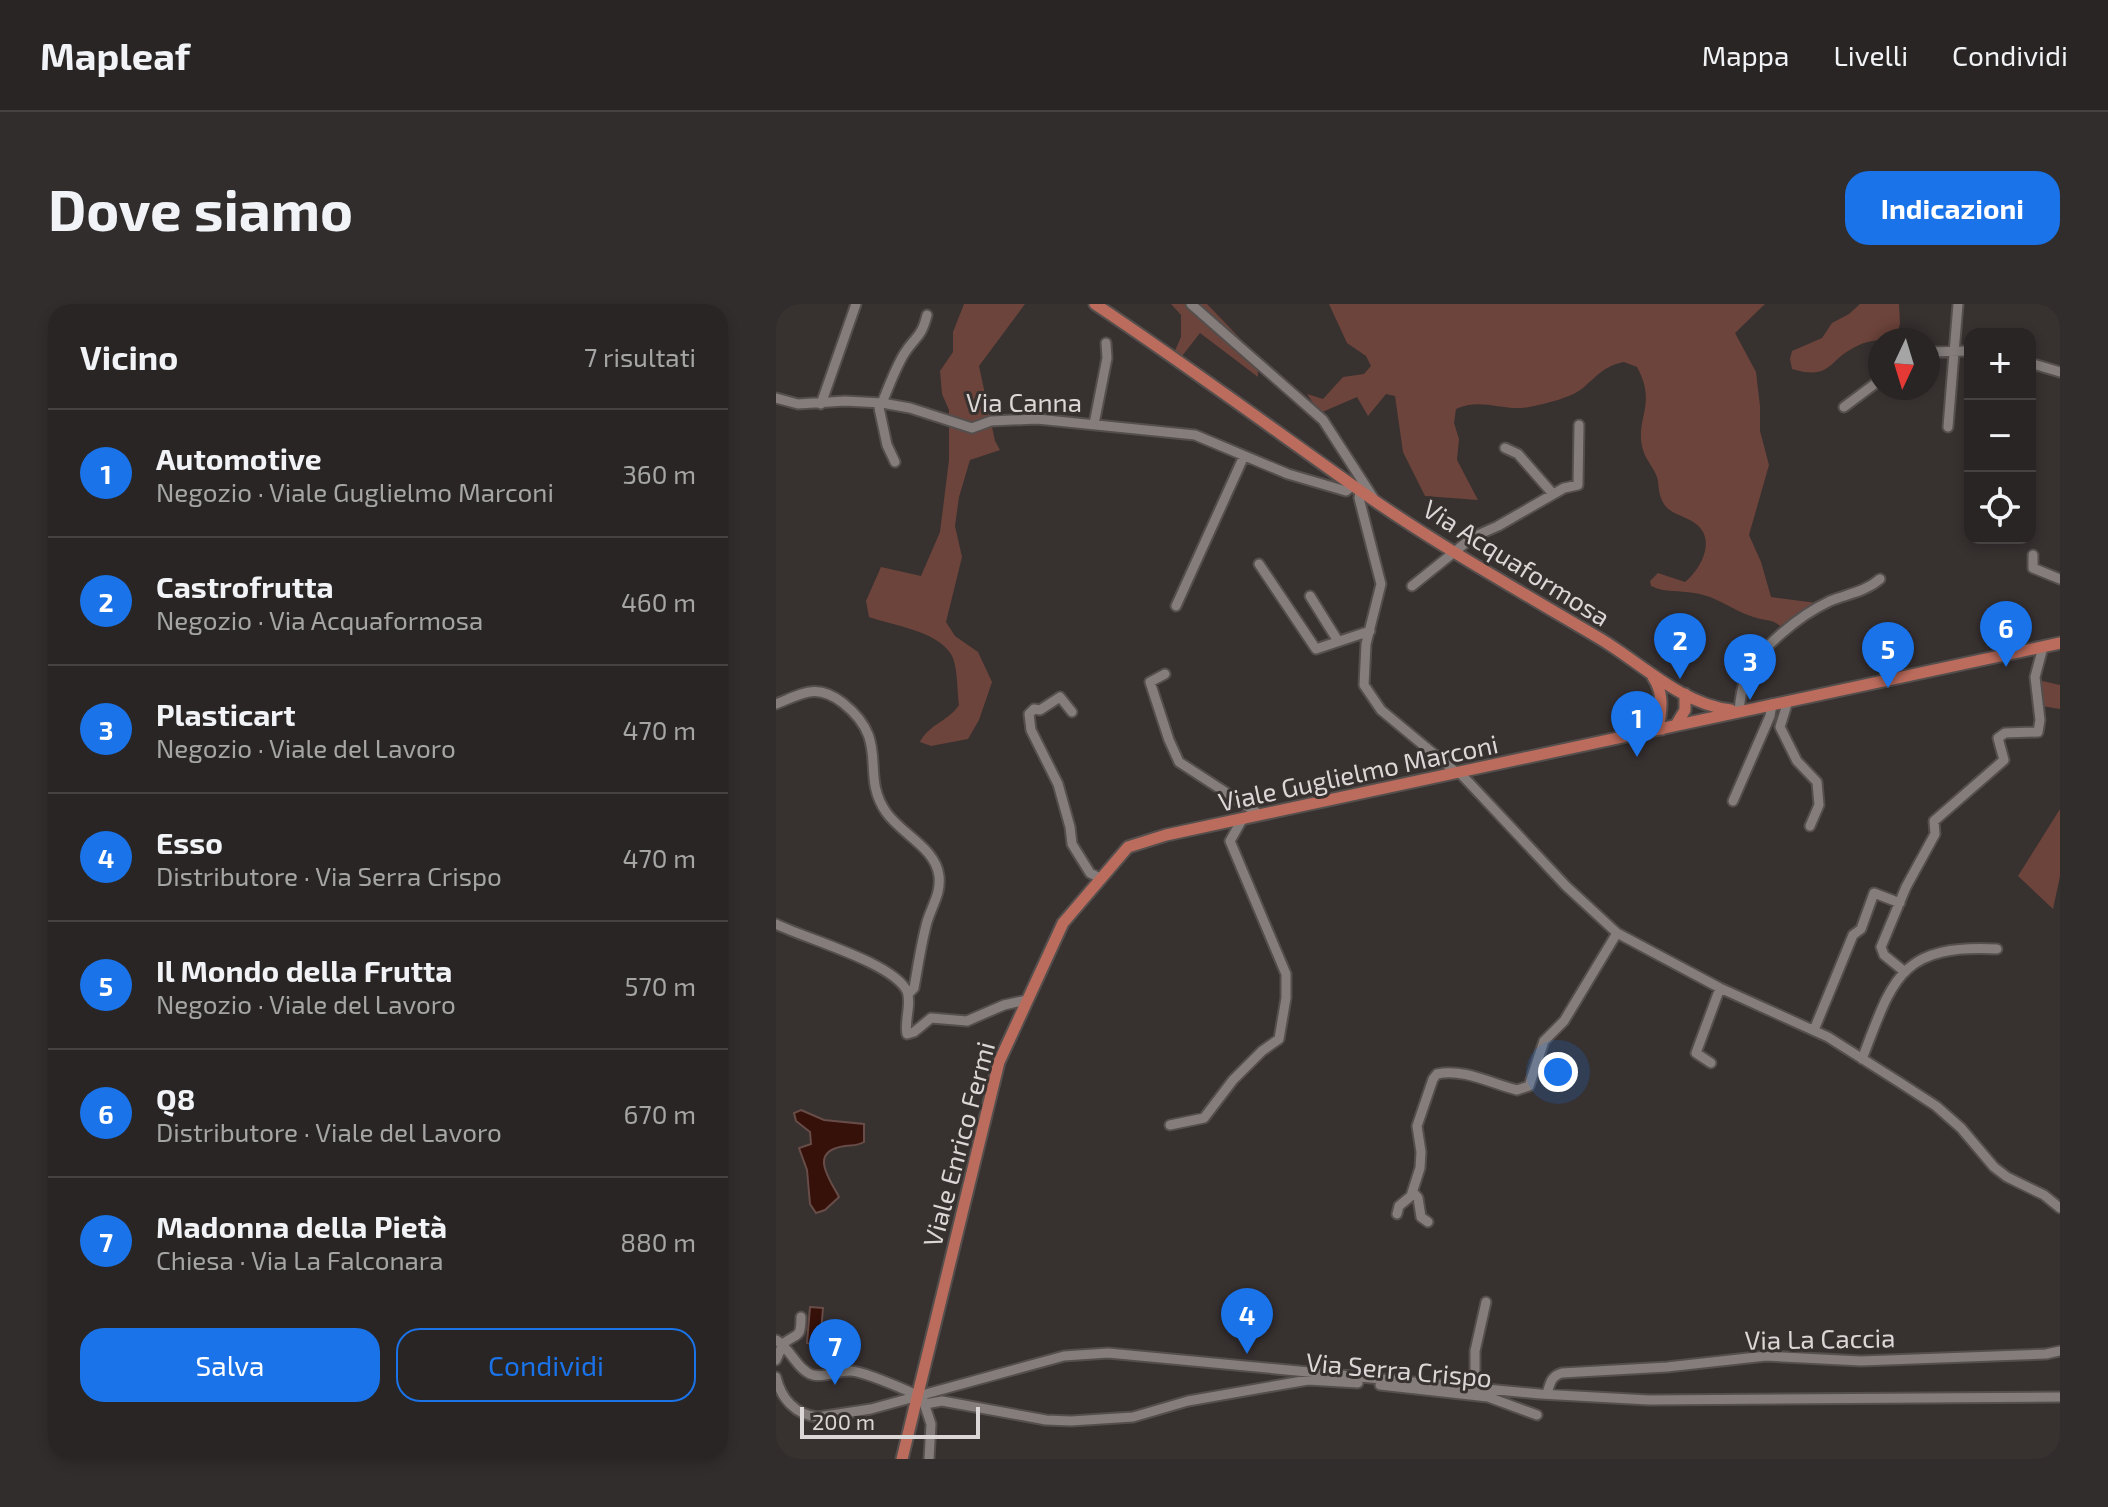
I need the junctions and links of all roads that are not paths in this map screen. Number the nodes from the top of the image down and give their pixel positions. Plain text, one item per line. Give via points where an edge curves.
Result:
1 (856, 304) edge
2 (1095, 304) edge
3 (1191, 304) edge
4 (1958, 304) edge
5 (927, 315) dead end
6 (1106, 343) dead end
7 (1953, 351) junction
8 (1964, 351) edge
9 (1940, 352) edge
10 (2036, 365) edge
11 (2060, 372) edge
12 (1868, 389) edge
13 (776, 398) edge
14 (880, 403) junction
15 (821, 404) junction
16 (1844, 407) dead end
17 (1094, 424) junction
18 (1579, 425) dead end
19 (1948, 427) dead end
20 (1505, 448) dead end
21 (1244, 456) junction
22 (895, 462) dead end
23 (1357, 488) junction
24 (1553, 494) junction
25 (1374, 499) junction
26 (1458, 552) junction
27 (2033, 555) dead end
28 (1259, 564) dead end
29 (1880, 579) dead end
30 (2060, 579) edge
31 (1412, 586) dead end
32 (1310, 596) dead end
33 (1176, 606) dead end
34 (1370, 631) junction
35 (1338, 641) junction
36 (2060, 643) edge
37 (2043, 647) junction
38 (1650, 673) junction
39 (1165, 674) dead end
40 (1685, 694) junction
41 (1788, 701) junction
42 (776, 704) edge
43 (1772, 704) junction
44 (1663, 707) junction
45 (1739, 711) junction
46 (1072, 712) dead end
47 (1661, 725) junction
48 (1676, 725) junction
49 (1459, 773) junction
50 (1733, 801) dead end
51 (1259, 814) junction
52 (1243, 818) junction
53 (1810, 826) dead end
54 (1100, 878) junction
55 (1900, 903) junction
56 (776, 924) edge
57 (1619, 935) junction
58 (1997, 949) dead end
59 (1905, 972) junction
60 (1720, 988) junction
61 (908, 994) junction
62 (1027, 1000) junction
63 (1814, 1030) junction
64 (1862, 1059) junction
65 (1711, 1063) dead end
66 (1170, 1125) dead end
67 (1413, 1192) junction
68 (2060, 1208) edge
69 (1397, 1214) dead end
70 (1428, 1222) dead end
71 (1486, 1302) dead end
72 (801, 1317) dead end
73 (779, 1342) edge
74 (2060, 1351) edge
75 (776, 1360) edge
76 (776, 1377) edge
77 (1475, 1388) junction
78 (1547, 1394) junction
79 (2060, 1397) edge
80 (921, 1399) junction
81 (1537, 1415) dead end
82 (904, 1459) edge
83 (929, 1459) edge

1 - 15 street
2 - 23 main road, Via Acquaformosa
3 - 25 street via 1315,412
4 - 7 street
5 - 14 street via 923,333 910,344
6 - 17 street
7 - 8 street
7 - 9 street
7 - 19 street
10 - 11 street
12 - 16 street
13 - 15 street, Via Canna
14 - 15 street, Via Canna
14 - 17 street, Via Canna via 972,428 991,421 1037,419
14 - 22 street
17 - 21 street, Via Canna via 1195,435
18 - 24 street via 1578,485
20 - 24 street via 1518,454
21 - 23 street, Via Canna via 1323,486
21 - 33 street
23 - 25 main road, Via Acquaformosa
23 - 34 street via 1381,584
24 - 26 street via 1473,537
25 - 26 main road, Via Acquaformosa
26 - 31 street
26 - 38 main road, Via Acquaformosa
27 - 30 street via 2033,568
28 - 35 street via 1316,649
29 - 45 street via 1825,603 1778,636 1745,680
32 - 35 street
34 - 35 street
34 - 49 street via 1363,666 1364,685 1372,699
36 - 37 main road, Viale Guglielmo Marconi
37 - 41 main road, Viale Guglielmo Marconi
37 - 55 street via 2035,677 2038,732 1998,738 2004,760 1934,821 1935,834
38 - 40 main road, Via Acquaformosa
38 - 44 main road
39 - 51 street via 1150,682 1179,762
40 - 44 main road
40 - 45 main road, Via Acquaformosa
40 - 48 main road via 1685,710
41 - 43 main road, Viale Guglielmo Marconi
41 - 53 street via 1780,727 1820,794
42 - 61 street via 823,691 858,716 871,741 875,784 885,811 936,862 939,890 914,988
43 - 45 main road, Viale Guglielmo Marconi
43 - 50 street
44 - 47 main road
45 - 48 main road, Viale Guglielmo Marconi
46 - 54 street via 1060,697 1029,714 1031,730 1058,784 1072,844 1090,873
47 - 48 main road, Viale Guglielmo Marconi
47 - 49 main road, Viale Guglielmo Marconi
49 - 51 main road, Viale Guglielmo Marconi
49 - 57 street
51 - 52 main road, Viale Guglielmo Marconi
52 - 54 main road, Viale Guglielmo Marconi via 1139,842
52 - 66 street via 1231,848 1286,974 1278,1042 1233,1080 1204,1118
54 - 62 main road, Viale Enrico Fermi via 1063,923
55 - 59 street via 1881,947
55 - 63 street via 1874,893
56 - 61 street via 879,967
57 - 60 street
57 - 67 street via 1564,1021 1544,1041 1529,1086 1517,1090 1475,1077 1437,1074 1417,1126 1421,1152
58 - 59 street via 1936,952
59 - 64 street via 1888,993
60 - 63 street
60 - 65 street via 1696,1053
61 - 62 street via 907,1034 931,1018 967,1021
62 - 80 main road, Viale Enrico Fermi via 992,1082
63 - 64 street
64 - 68 street via 1936,1106 2007,1177
67 - 69 street
67 - 70 street via 1421,1217
71 - 77 street via 1475,1351
72 - 73 street via 798,1336
73 - 75 street
73 - 80 street via 811,1375 848,1370
74 - 78 street, Via La Caccia via 1861,1361 1766,1356 1562,1373 1550,1382
76 - 80 street via 785,1399 809,1416
77 - 78 street
77 - 80 street via 1108,1353 1064,1356
78 - 79 street via 1649,1400
80 - 81 street, Via Serra Crispo via 1046,1420 1103,1419 1308,1380 1488,1397
80 - 82 main road, Viale Enrico Fermi
80 - 83 street via 931,1424

